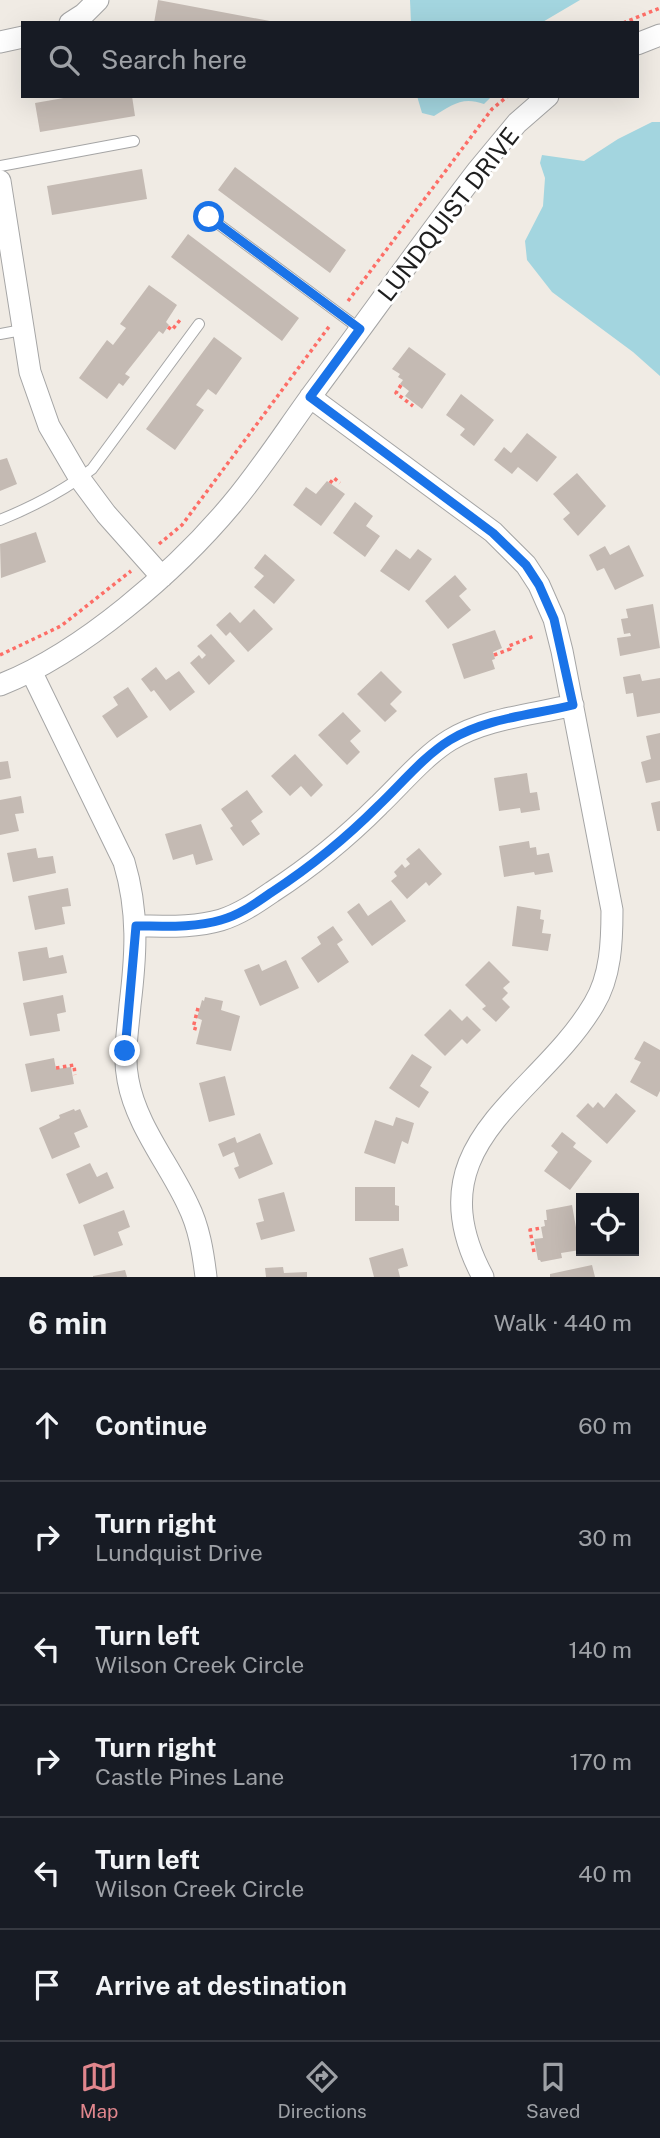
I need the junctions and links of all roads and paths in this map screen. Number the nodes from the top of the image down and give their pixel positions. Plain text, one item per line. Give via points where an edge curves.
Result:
1 (98, 0) edge
2 (660, 8) edge
3 (73, 21) edge
4 (628, 21) edge
5 (660, 35) edge
6 (21, 37) edge
7 (0, 42) edge
8 (639, 43) edge
9 (546, 98) edge
10 (134, 141) dead end
11 (0, 166) edge
12 (0, 181) edge
13 (209, 217) dead end
14 (180, 320) dead end
15 (199, 324) dead end
16 (167, 327) dead end
17 (360, 329) junction
18 (22, 330) junction
19 (0, 334) edge
20 (401, 385) dead end
21 (310, 397) junction
22 (413, 406) dead end
23 (80, 478) junction
24 (330, 483) dead end
25 (340, 483) dead end
26 (0, 520) edge
27 (134, 568) dead end
28 (162, 577) junction
29 (534, 636) dead end
30 (0, 655) edge
31 (494, 655) dead end
32 (31, 671) junction
33 (0, 685) edge
34 (573, 705) junction
35 (136, 926) junction
36 (198, 1008) dead end
37 (200, 1030) dead end
38 (56, 1068) dead end
39 (75, 1075) dead end
40 (541, 1228) dead end
41 (534, 1252) dead end
42 (206, 1277) edge
43 (483, 1277) edge

1 - 3 street
2 - 4 path
5 - 8 street
6 - 7 street
9 - 17 street, LUNDQUIST DRIVE via 517,123 478,170
10 - 11 lane
12 - 18 street
13 - 17 lane
14 - 16 path via 172,330
15 - 23 lane via 92,469
17 - 21 street, LUNDQUIST DRIVE
18 - 19 lane
18 - 23 street via 48,426
20 - 22 path via 396,393
21 - 28 street, LUNDQUIST DRIVE via 232,504
21 - 34 street via 493,533 526,565 554,619
23 - 26 lane
23 - 28 street
24 - 25 path via 334,478
27 - 30 path via 61,626
28 - 32 street, LUNDQUIST DRIVE via 85,639
29 - 31 path
32 - 33 street, LUNDQUIST DRIVE
32 - 35 street via 124,862
34 - 35 street via 492,723 449,741 330,851 239,913 205,923
34 - 43 street via 612,910 610,954 596,1002 571,1038 494,1119 471,1158 463,1217 471,1254
35 - 42 street via 125,1051 128,1082 136,1107 189,1206 200,1236
36 - 37 path via 193,1028
38 - 39 path via 74,1065
40 - 41 path via 530,1230

